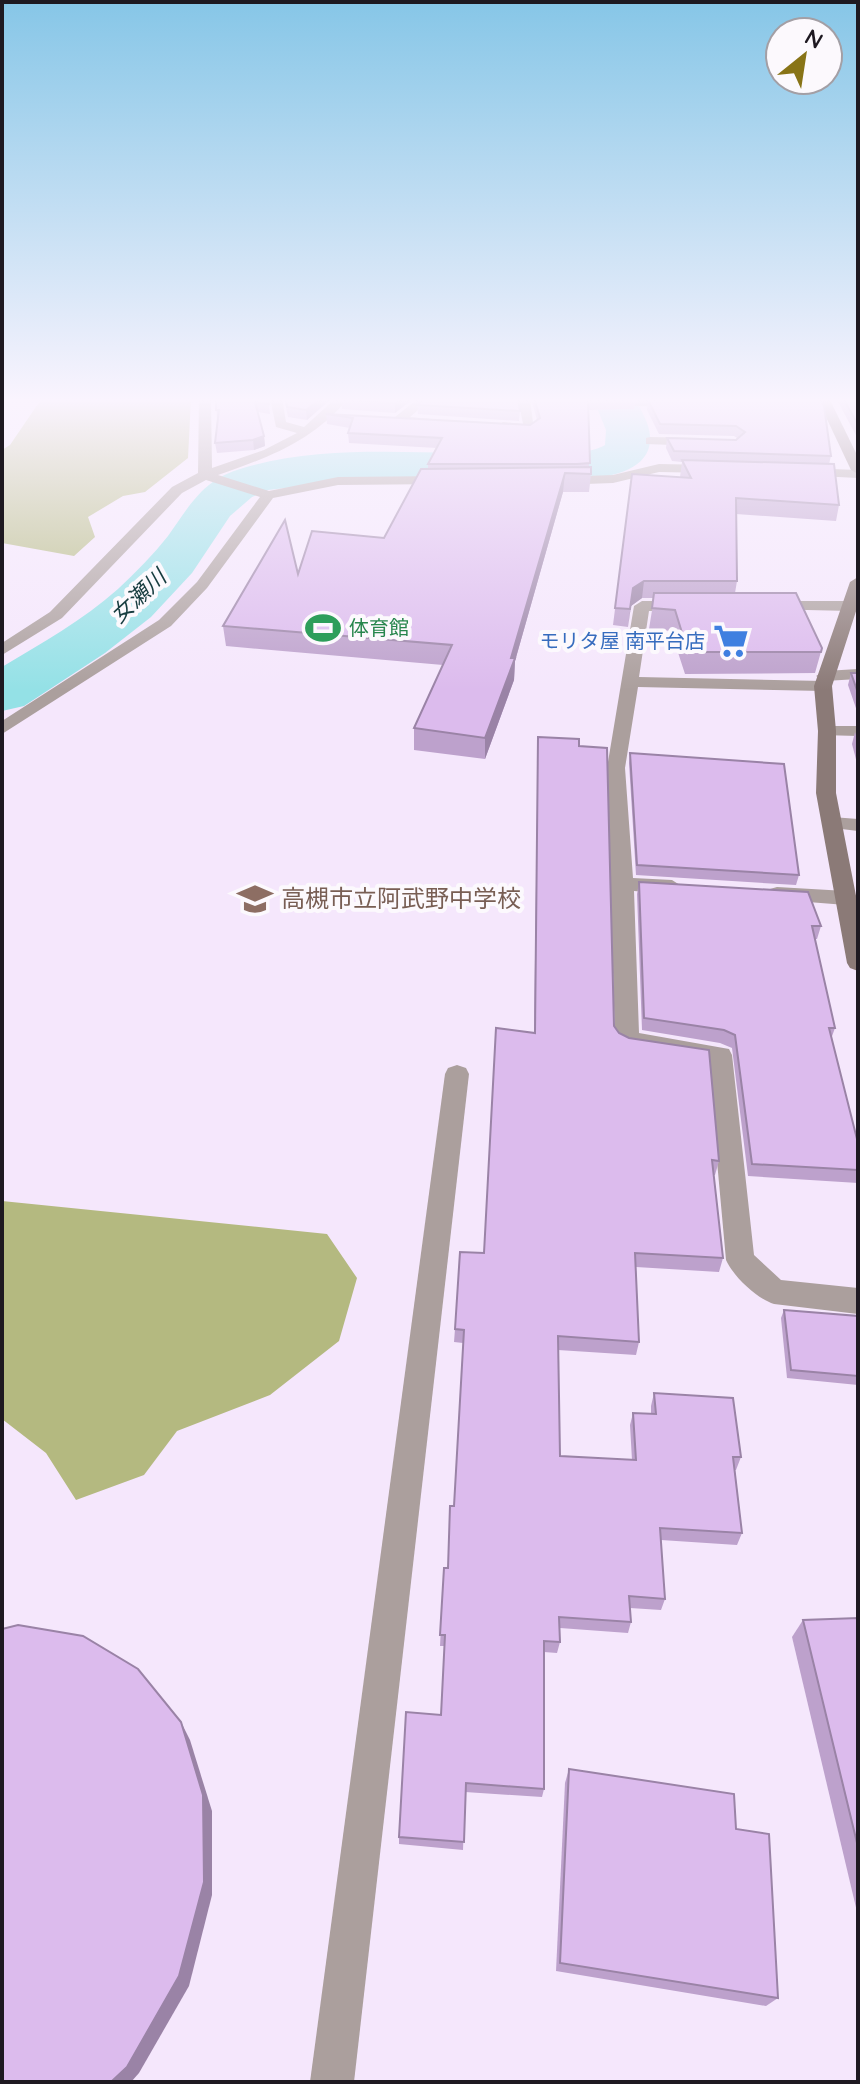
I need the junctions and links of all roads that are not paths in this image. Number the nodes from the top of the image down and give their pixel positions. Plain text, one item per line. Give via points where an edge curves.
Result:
1 (172, 495) edge
2 (260, 495) edge
3 (858, 582) edge
4 (703, 606) edge
5 (749, 606) edge
6 (851, 606) junction
7 (2, 650) edge
8 (858, 674) edge
9 (824, 681) junction
10 (630, 682) junction
11 (2, 729) edge
12 (827, 731) junction
13 (858, 731) edge
14 (832, 823) junction
15 (858, 825) edge
16 (623, 884) junction
17 (700, 889) edge
18 (746, 892) edge
19 (846, 898) junction
20 (858, 963) edge
21 (457, 1074) dead end
22 (858, 1301) edge
23 (332, 2082) edge

1 - 7 street via 56,615
2 - 11 street via 202,585 165,623
3 - 6 main road
4 - 10 street via 642,606
5 - 6 street
6 - 9 main road
8 - 9 street
9 - 10 street
9 - 12 main road
10 - 16 street via 616,768
12 - 13 street
12 - 14 main road via 826,793
14 - 15 street
14 - 19 main road
16 - 17 street
16 - 22 street via 627,1040 720,1055 740,1260 774,1292
18 - 19 street
19 - 20 main road
21 - 23 street

